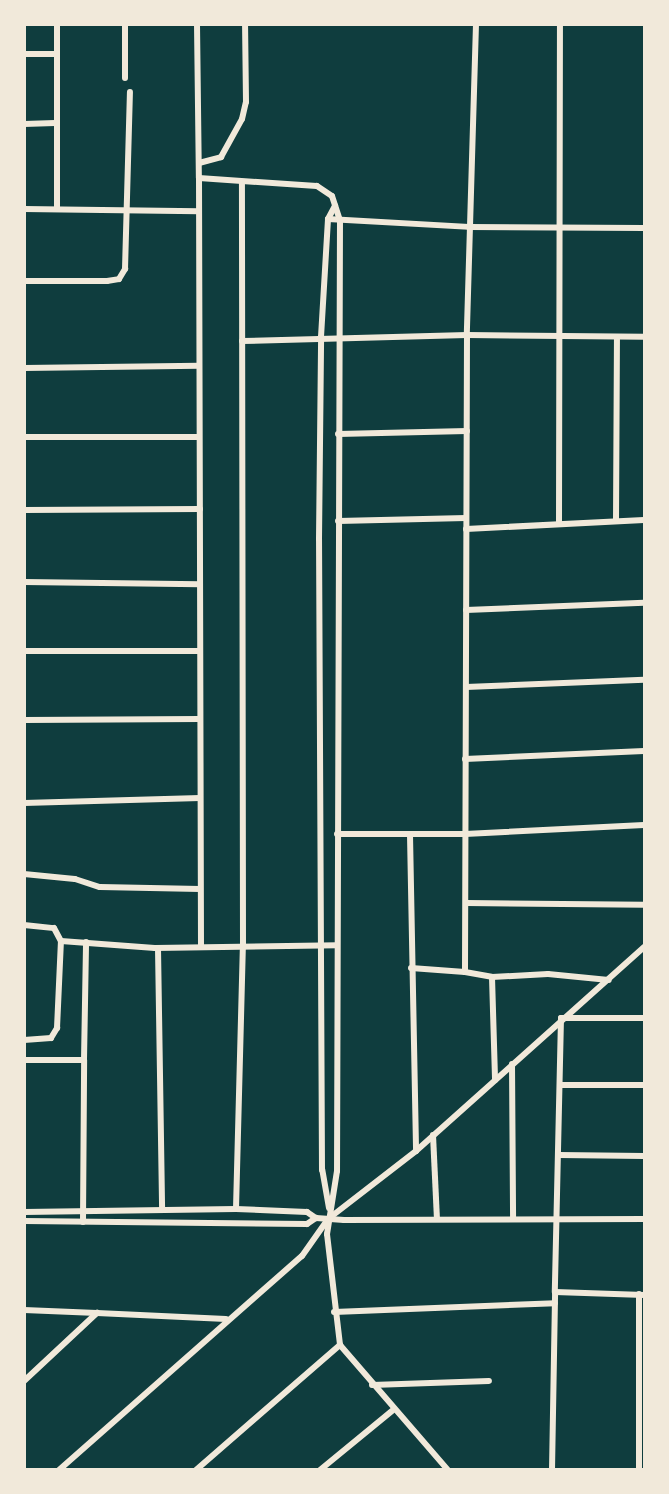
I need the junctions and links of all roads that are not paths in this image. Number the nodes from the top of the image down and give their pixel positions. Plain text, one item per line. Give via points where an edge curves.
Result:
1 (57, 24) edge
2 (124, 24) edge
3 (197, 24) edge
4 (245, 24) edge
5 (476, 24) edge
6 (560, 24) edge
7 (24, 54) edge
8 (57, 54) junction
9 (125, 78) dead end
10 (130, 92) dead end
11 (55, 123) junction
12 (24, 124) edge
13 (199, 163) junction
14 (199, 178) junction
15 (242, 182) junction
16 (335, 206) junction
17 (24, 209) edge
18 (57, 209) junction
19 (129, 209) junction
20 (199, 211) junction
21 (328, 219) junction
22 (340, 220) junction
23 (469, 227) junction
24 (558, 228) junction
25 (645, 229) edge
26 (24, 281) edge
27 (467, 335) junction
28 (321, 337) junction
29 (338, 337) junction
30 (617, 337) junction
31 (645, 337) edge
32 (557, 339) junction
33 (242, 341) junction
34 (200, 366) junction
35 (24, 368) edge
36 (467, 431) junction
37 (338, 434) junction
38 (24, 437) edge
39 (200, 437) junction
40 (200, 509) junction
41 (24, 510) edge
42 (466, 519) junction
43 (645, 520) edge
44 (338, 521) junction
45 (617, 522) junction
46 (559, 524) junction
47 (466, 529) junction
48 (24, 582) edge
49 (200, 584) junction
50 (645, 603) edge
51 (466, 610) junction
52 (24, 651) edge
53 (200, 651) junction
54 (645, 680) edge
55 (466, 687) junction
56 (200, 719) junction
57 (24, 720) edge
58 (645, 751) edge
59 (465, 759) junction
60 (200, 798) junction
61 (24, 803) edge
62 (645, 825) edge
63 (337, 834) junction
64 (466, 834) junction
65 (410, 835) junction
66 (24, 874) edge
67 (200, 889) junction
68 (466, 903) junction
69 (645, 905) edge
70 (24, 925) edge
71 (61, 941) junction
72 (86, 942) junction
73 (243, 945) junction
74 (320, 945) junction
75 (337, 945) junction
76 (201, 947) junction
77 (645, 947) edge
78 (159, 948) junction
79 (411, 968) junction
80 (465, 972) junction
81 (492, 977) junction
82 (609, 980) junction
83 (561, 1018) junction
84 (645, 1018) edge
85 (24, 1040) edge
86 (84, 1059) junction
87 (24, 1060) edge
88 (512, 1064) junction
89 (495, 1080) junction
90 (560, 1085) junction
91 (645, 1085) edge
92 (433, 1135) junction
93 (416, 1151) junction
94 (559, 1155) junction
95 (645, 1156) edge
96 (329, 1208) junction
97 (236, 1209) junction
98 (162, 1210) junction
99 (83, 1211) junction
100 (24, 1212) edge
101 (559, 1217) junction
102 (316, 1218) junction
103 (513, 1218) junction
104 (328, 1219) junction
105 (437, 1219) junction
106 (645, 1219) edge
107 (24, 1222) edge
108 (83, 1222) junction
109 (555, 1292) junction
110 (642, 1295) edge
111 (555, 1303) junction
112 (24, 1310) edge
113 (334, 1312) junction
114 (97, 1313) junction
115 (226, 1319) junction
116 (340, 1345) junction
117 (24, 1381) edge
118 (489, 1381) dead end
119 (372, 1385) junction
120 (393, 1410) junction
121 (443, 1468) edge
122 (59, 1469) edge
123 (196, 1469) edge
124 (320, 1469) edge
125 (552, 1469) edge
126 (639, 1469) edge

1 - 8 street
2 - 9 street
3 - 13 street
4 - 13 street via 242,119 221,157
5 - 23 street
6 - 24 street
7 - 8 street
8 - 11 street
10 - 19 street
11 - 12 street
11 - 18 street
13 - 14 street
14 - 15 street
14 - 20 street
15 - 16 street via 317,186 327,189
15 - 33 street
16 - 21 street
16 - 22 street
17 - 18 street
18 - 19 street
19 - 20 street
19 - 26 street via 125,269 119,279
20 - 34 street
21 - 22 street
21 - 28 street
22 - 23 street
22 - 29 street
23 - 24 street
23 - 27 street
24 - 25 street
24 - 32 street
27 - 29 street
27 - 32 street
27 - 36 street
28 - 29 street
28 - 33 street
28 - 74 street
29 - 37 street
30 - 31 street
30 - 32 street
30 - 45 street
32 - 46 street
33 - 73 street
34 - 35 street
34 - 39 street
36 - 37 street
36 - 42 street
37 - 44 street
38 - 39 street
39 - 40 street
40 - 41 street
40 - 49 street
42 - 44 street
42 - 47 street
43 - 45 street
44 - 63 street
45 - 46 street
46 - 47 street
47 - 51 street
48 - 49 street
49 - 53 street
50 - 51 street
51 - 55 street
52 - 53 street
53 - 56 street
54 - 55 street
55 - 59 street
56 - 57 street
56 - 60 street
58 - 59 street
59 - 64 street
60 - 61 street
60 - 67 street
62 - 64 street
63 - 65 street
63 - 75 street
64 - 65 street
64 - 68 street
65 - 79 street
66 - 67 street via 75,879 100,887
67 - 76 street
68 - 69 street
68 - 80 street
70 - 71 street via 54,928
71 - 72 street
71 - 85 street via 57,1028 51,1038
72 - 78 street
72 - 86 street
73 - 74 street
73 - 76 street
73 - 97 street
74 - 75 street
74 - 96 street via 321,1170
75 - 96 street via 337,1171
76 - 78 street
77 - 82 street
78 - 98 street
79 - 80 street
79 - 93 street
80 - 81 street
81 - 82 street via 548,974
81 - 89 street
82 - 83 street
83 - 84 street
83 - 88 street
83 - 90 street
86 - 87 street
86 - 99 street
88 - 89 street
88 - 103 street
89 - 92 street
90 - 91 street
90 - 94 street
92 - 93 street
92 - 105 street
93 - 104 street
94 - 95 street
94 - 101 street
96 - 104 street
97 - 98 street
97 - 102 street via 307,1212
98 - 99 street
99 - 100 street
99 - 108 street
101 - 103 street
101 - 106 street
101 - 109 street
102 - 104 street
102 - 108 street via 307,1224
103 - 105 street
104 - 105 street
104 - 113 street
104 - 115 street via 302,1255
107 - 108 street
109 - 110 street
109 - 111 street
110 - 126 street
111 - 113 street
111 - 125 street
112 - 114 street
113 - 116 street
114 - 115 street
114 - 117 street
115 - 122 street
116 - 119 street
116 - 123 street
118 - 119 street
119 - 120 street
120 - 121 street
120 - 124 street

